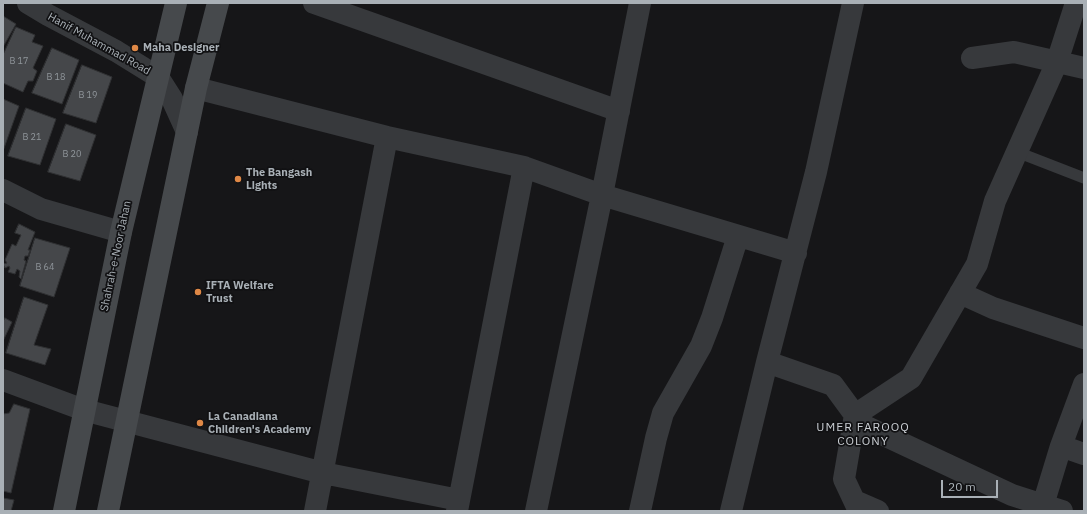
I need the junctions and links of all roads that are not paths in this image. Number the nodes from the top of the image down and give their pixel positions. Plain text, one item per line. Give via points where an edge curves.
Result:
1 (28, 3) edge
2 (176, 3) edge
3 (218, 3) edge
4 (314, 3) edge
5 (640, 3) edge
6 (852, 3) edge
7 (1076, 3) edge
8 (972, 58) dead end
9 (1057, 62) junction
10 (1084, 68) edge
11 (158, 77) junction
12 (196, 88) junction
13 (619, 111) junction
14 (187, 132) junction
15 (387, 137) junction
16 (1017, 152) junction
17 (524, 167) junction
18 (1084, 178) edge
19 (3, 190) edge
20 (602, 195) junction
21 (121, 232) junction
22 (738, 236) junction
23 (796, 253) junction
24 (960, 293) junction
25 (1084, 338) edge
26 (767, 362) junction
27 (3, 380) edge
28 (1083, 392) edge
29 (84, 410) junction
30 (854, 418) junction
31 (126, 422) junction
32 (1060, 446) junction
33 (1084, 454) edge
34 (323, 473) junction
35 (458, 506) edge
36 (857, 506) edge
37 (1053, 508) edge
38 (64, 511) edge
39 (108, 511) edge
40 (315, 511) edge
41 (536, 511) edge
42 (640, 511) edge
43 (731, 511) edge
44 (878, 511) edge

1 - 11 street, Hanif Muhammad Road
2 - 11 main road, Shahrah-e-Noor Jahan
3 - 12 main road
4 - 13 street
5 - 13 street
6 - 23 street
7 - 9 street
8 - 9 street via 1014,52
9 - 10 street
9 - 16 street
11 - 14 street, Hanif Muhammad Road via 172,98
11 - 21 main road, Shahrah-e-Noor Jahan
12 - 14 main road
12 - 15 street
13 - 20 street
14 - 31 main road
15 - 17 street
15 - 34 street
16 - 18 lane
16 - 24 street via 995,201 977,264
17 - 20 street
17 - 35 street
19 - 21 street via 41,209
20 - 22 street
20 - 41 street
21 - 29 main road, Shahrah-e-Noor Jahan
22 - 23 street
22 - 42 street via 701,346 663,413
23 - 26 street
24 - 25 street via 992,308
24 - 30 street via 911,378
26 - 30 street via 833,385
26 - 43 street
27 - 29 street
28 - 32 street
29 - 31 street
29 - 38 main road, Shahrah-e-Noor Jahan
30 - 36 street via 844,479
30 - 37 street via 1012,495
31 - 34 street
31 - 39 main road
32 - 33 street
32 - 37 street
34 - 35 street
34 - 40 street
36 - 44 street

